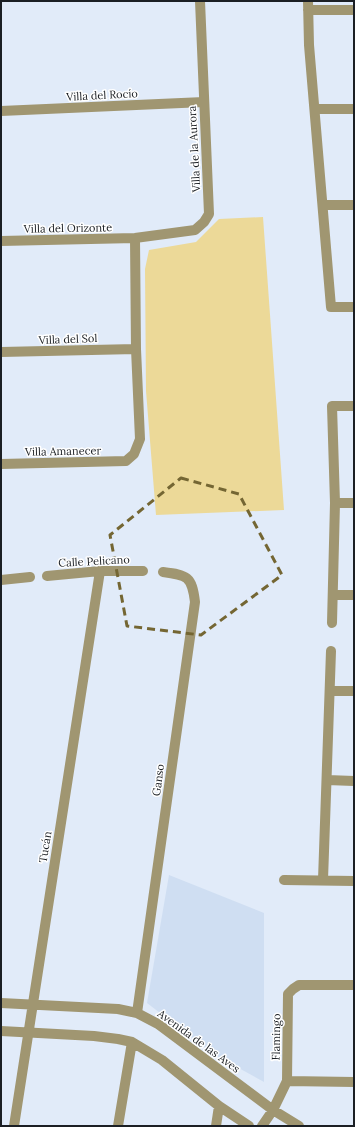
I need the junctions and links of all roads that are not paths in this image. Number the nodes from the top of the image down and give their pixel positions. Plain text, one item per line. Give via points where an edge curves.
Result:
1 (200, 1) edge
2 (308, 6) edge
3 (354, 10) edge
4 (204, 102) junction
5 (315, 109) junction
6 (354, 109) edge
7 (1, 111) edge
8 (323, 205) junction
9 (354, 205) edge
10 (135, 238) junction
11 (1, 241) edge
12 (354, 307) edge
13 (136, 349) junction
14 (1, 352) edge
15 (354, 406) edge
16 (1, 464) edge
17 (335, 503) junction
18 (354, 503) edge
19 (100, 571) junction
20 (143, 572) dead end
21 (162, 572) dead end
22 (47, 576) dead end
23 (30, 577) dead end
24 (1, 580) edge
25 (333, 595) junction
26 (354, 595) edge
27 (332, 623) dead end
28 (331, 651) dead end
29 (330, 691) junction
30 (354, 691) edge
31 (327, 780) junction
32 (354, 781) edge
33 (284, 880) dead end
34 (322, 880) junction
35 (354, 881) edge
36 (354, 985) edge
37 (1, 1003) edge
38 (33, 1005) junction
39 (137, 1013) junction
40 (1, 1031) edge
41 (27, 1033) junction
42 (132, 1042) junction
43 (287, 1081) junction
44 (354, 1082) edge
45 (219, 1106) junction
46 (273, 1110) junction
47 (14, 1126) edge
48 (118, 1126) edge
49 (216, 1126) edge
50 (249, 1126) edge
51 (262, 1126) edge
52 (299, 1126) edge

1 - 4 street, Villa de la Aurora
2 - 3 street
2 - 5 street
4 - 7 street, Villa del Rocío
4 - 10 street, Villa de la Aurora via 209,214 195,230
5 - 6 street
5 - 8 street
8 - 9 street
8 - 12 street via 331,307
10 - 11 street, Villa del Orizonte
10 - 13 street
13 - 14 street, Villa del Sol
13 - 16 street, Villa Amanecer via 140,439 134,454 126,461
15 - 17 street via 332,406
17 - 18 street
17 - 25 street
19 - 20 street, Calle Pelicano
19 - 22 street, Calle Pelicano
19 - 38 street, Tucán
21 - 39 street, Ganso via 180,574 189,580 194,588 195,602
23 - 24 street
25 - 26 street
25 - 27 street
28 - 29 street
29 - 30 street
29 - 31 street
31 - 32 street
31 - 34 street
33 - 34 street
34 - 35 street
36 - 43 street, Flamingo via 299,985 288,994
37 - 38 street, Avenida de las Aves
38 - 39 street, Avenida de las Aves via 118,1009
38 - 41 street, Tucán
39 - 46 street, Avenida de las Aves via 158,1024
40 - 41 street
41 - 42 street via 94,1036
41 - 47 street, Tucán
42 - 45 street via 162,1060
42 - 48 street
43 - 44 street
43 - 46 street, Flamingo
45 - 49 street
45 - 50 street
46 - 51 street, Flamingo
46 - 52 street, Avenida de las Aves

